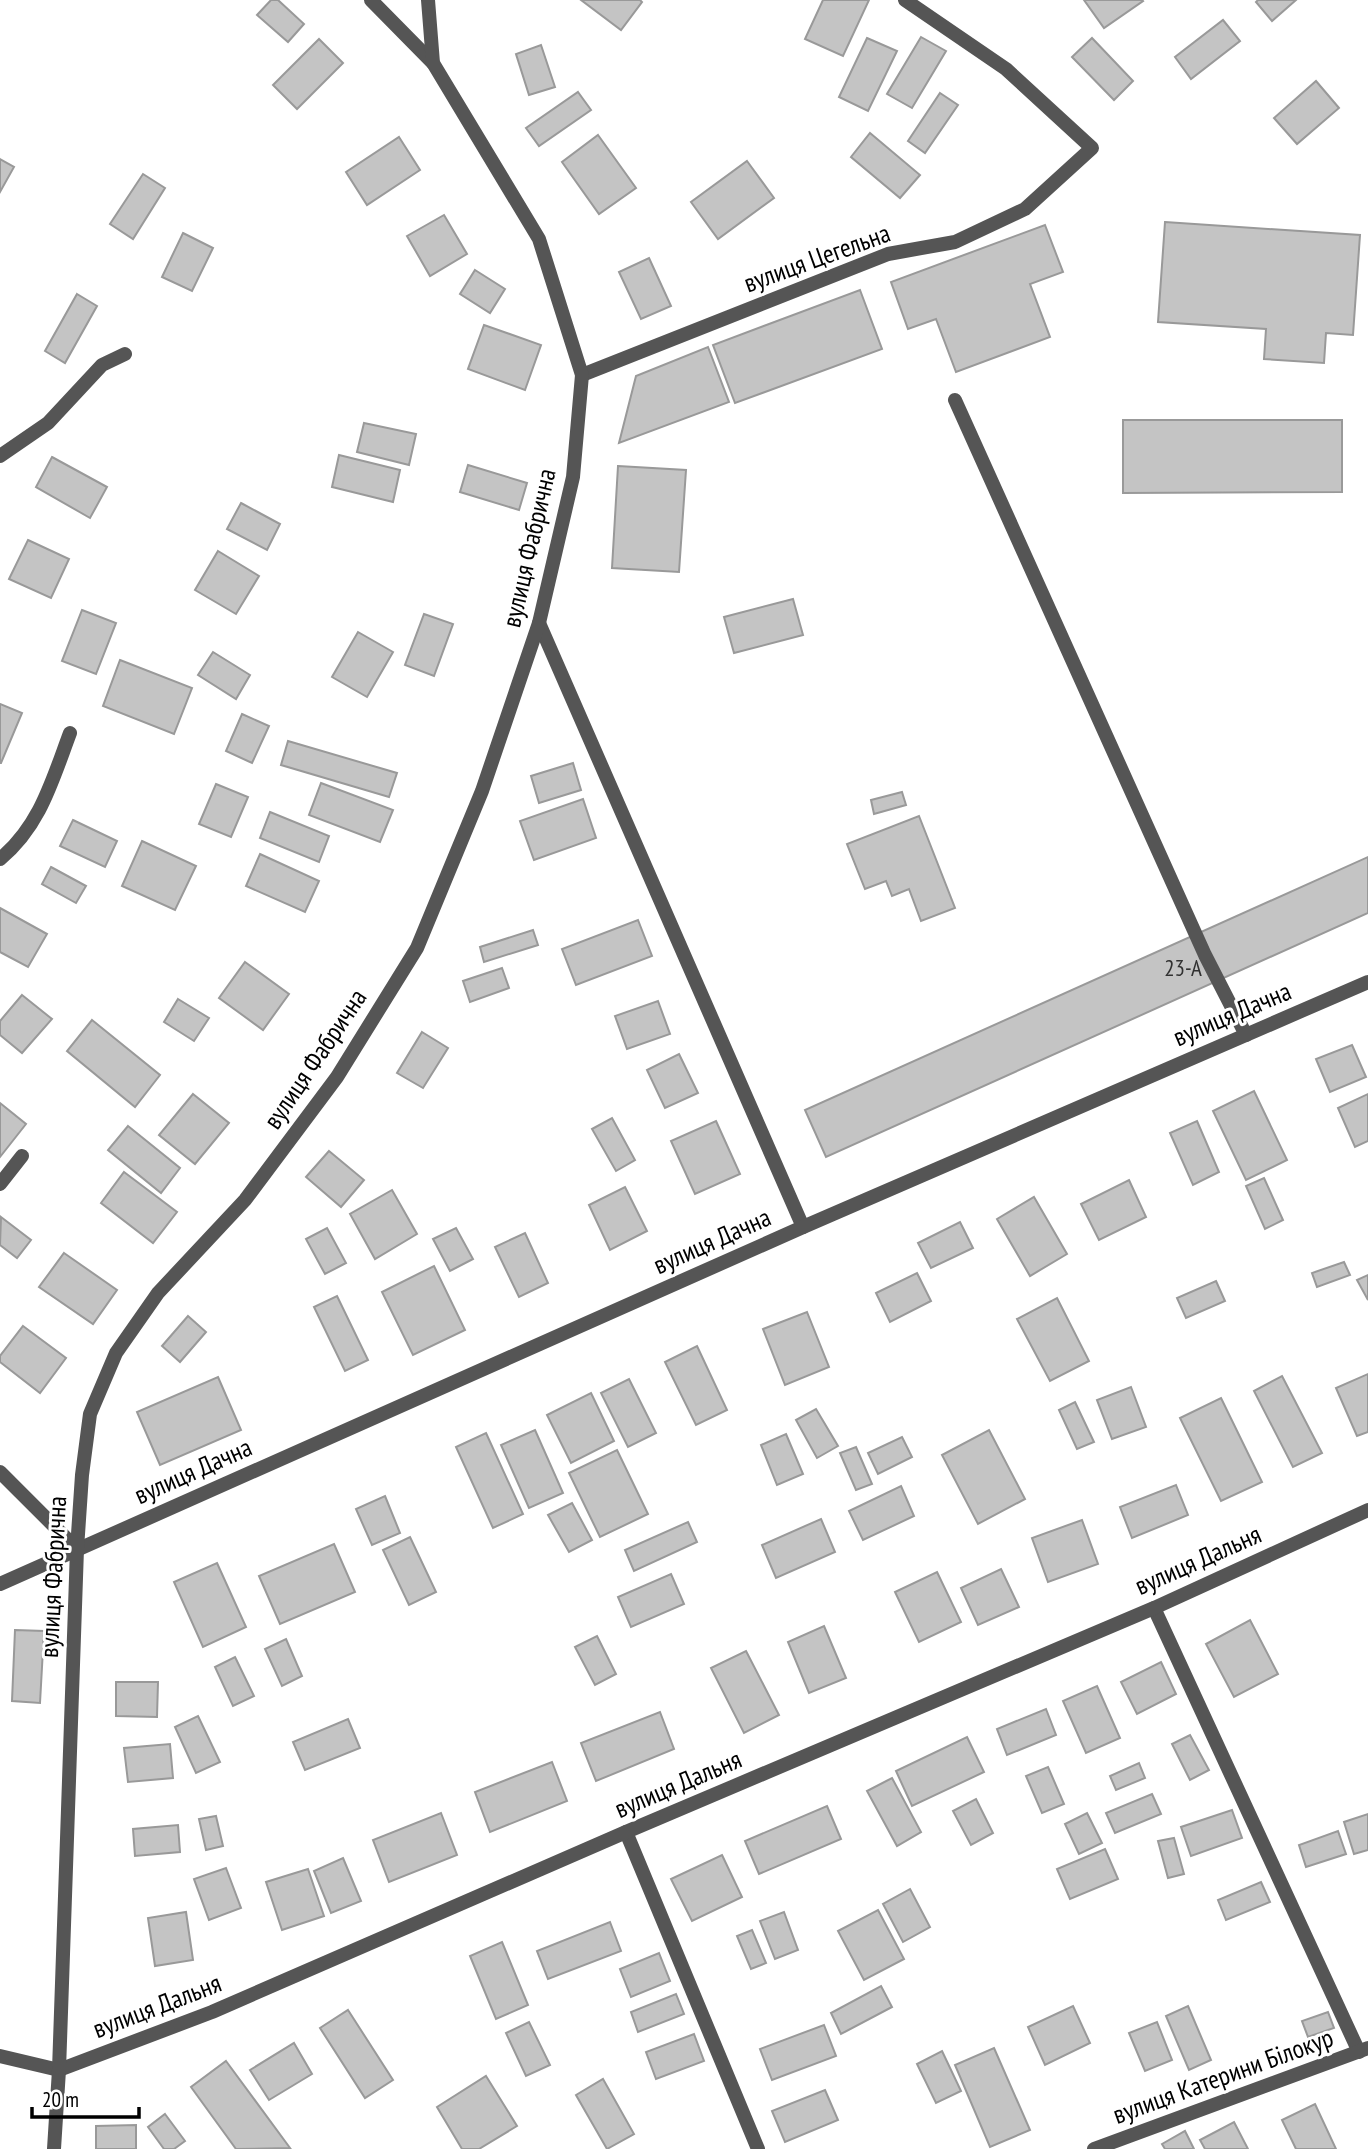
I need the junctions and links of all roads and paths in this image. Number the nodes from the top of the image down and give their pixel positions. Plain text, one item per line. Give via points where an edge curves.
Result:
1 (371, 0) edge
2 (428, 0) edge
3 (905, 0) edge
4 (433, 63) junction
5 (125, 354) dead end
6 (582, 375) junction
7 (956, 400) dead end
8 (0, 456) edge
9 (539, 623) junction
10 (70, 733) dead end
11 (0, 859) edge
12 (1368, 982) edge
13 (1246, 1035) junction
14 (22, 1156) dead end
15 (0, 1184) edge
16 (803, 1227) junction
17 (0, 1472) edge
18 (1368, 1510) edge
19 (77, 1549) junction
20 (0, 1584) edge
21 (1154, 1608) junction
22 (625, 1832) junction
23 (1364, 2050) edge
24 (0, 2056) edge
25 (59, 2070) junction
26 (54, 2149) edge
27 (758, 2149) edge
28 (1094, 2149) edge

1 - 4 street
2 - 4 street, вулиця Фабрична
3 - 6 street, вулиця Цегельна via 1006,69 1092,148 1025,209 955,242 888,254
4 - 6 street, вулиця Фабрична via 539,239
5 - 8 street via 102,365 48,423
6 - 9 street, вулиця Фабрична via 573,477
7 - 13 street via 1205,955
9 - 16 street
9 - 19 street, вулиця Фабрична via 482,791 417,948 329,1088 245,1200 158,1293 116,1353 90,1414
10 - 11 street via 40,811 16,846
12 - 13 street, вулиця Дачна
13 - 16 street, вулиця Дачна
14 - 15 street
16 - 19 street, вулиця Дачна
17 - 19 street
18 - 21 street, вулиця Дальня
19 - 20 street, вулиця Дачна
19 - 25 street, вулиця Фабрична
21 - 22 street, вулиця Дальня
21 - 23 street
22 - 25 street, вулиця Дальня via 212,2012
22 - 27 street
23 - 28 street, вулиця Катерини Білокур
24 - 25 street
25 - 26 street, вулиця Фабрична

